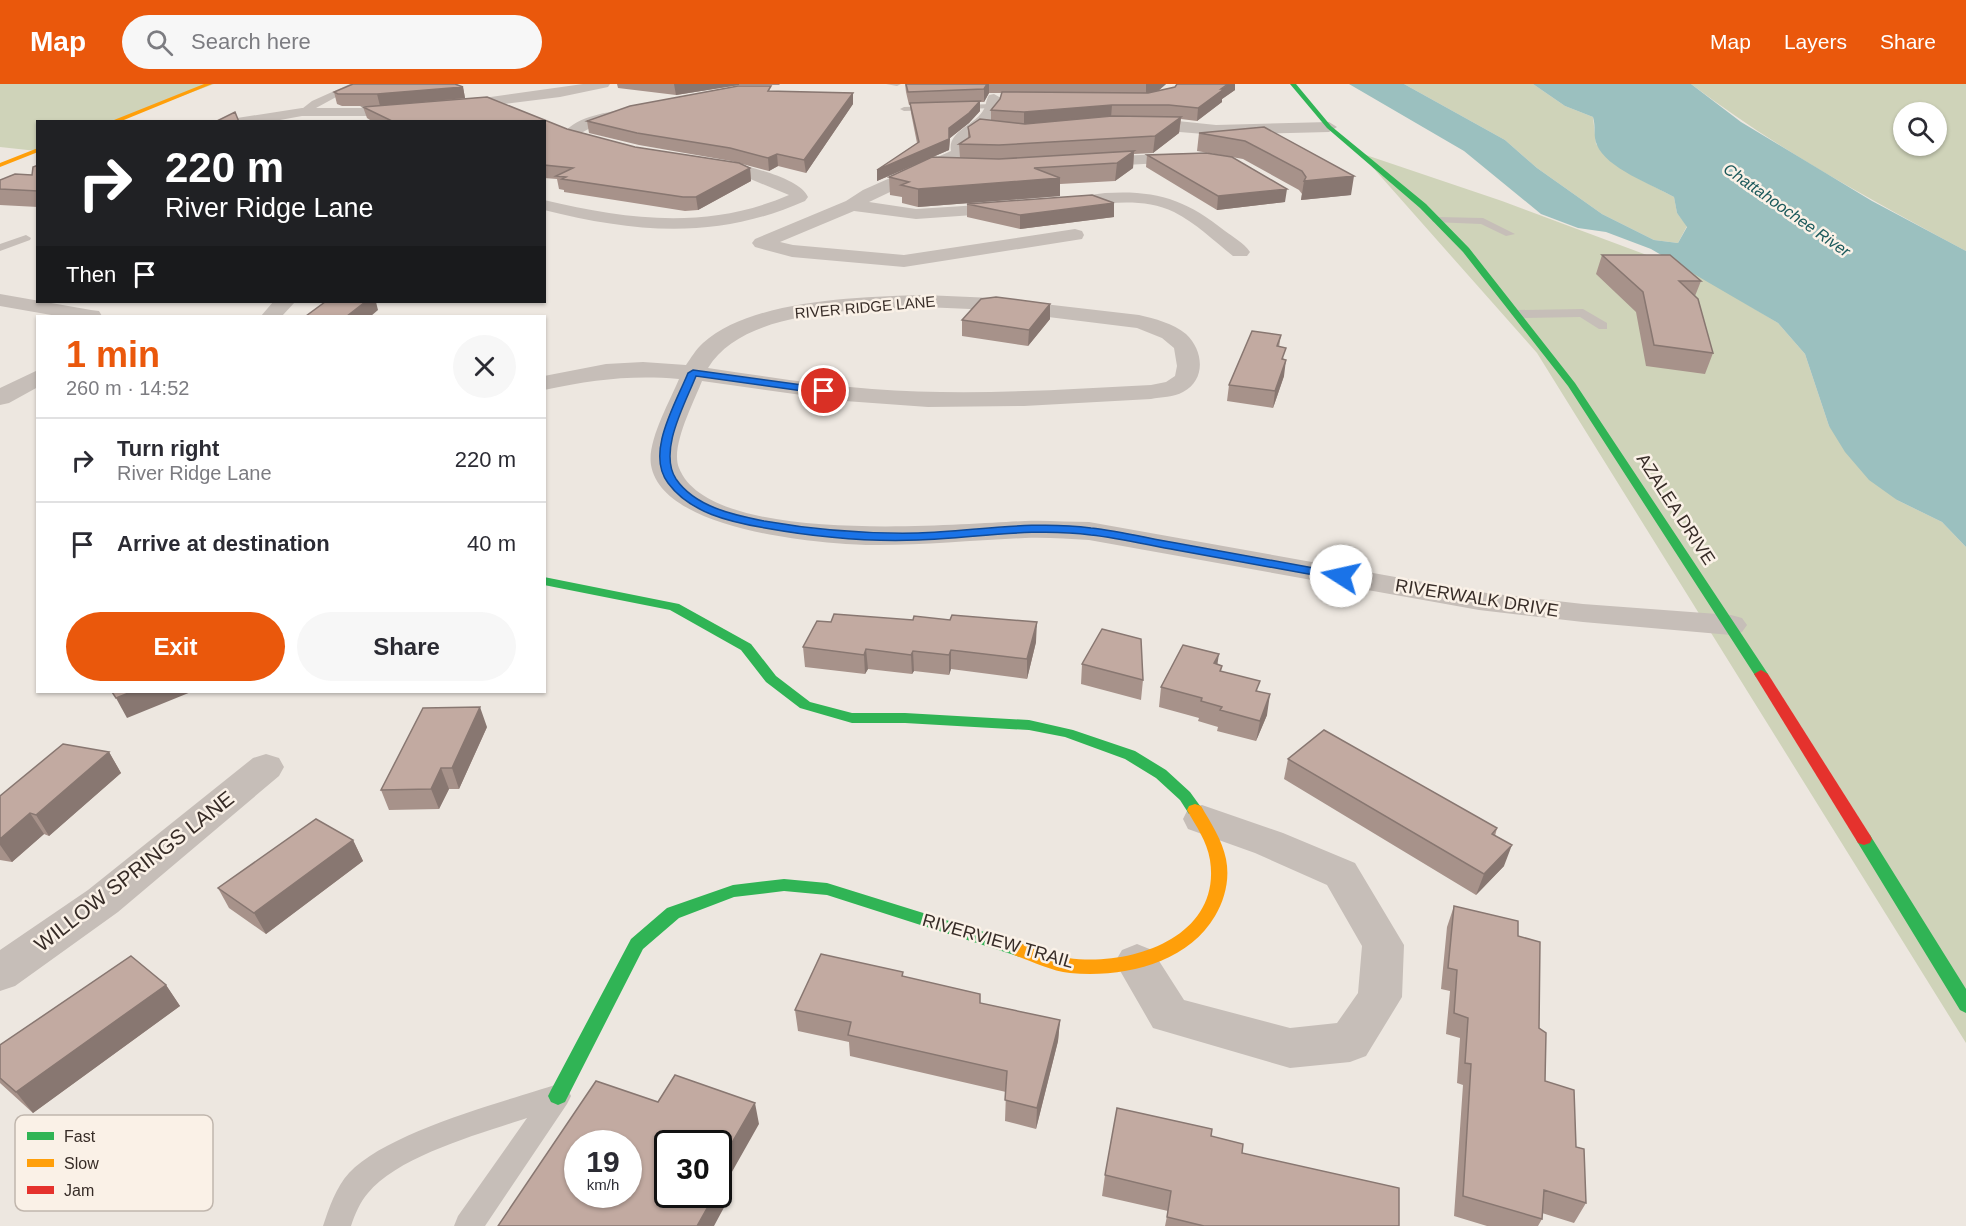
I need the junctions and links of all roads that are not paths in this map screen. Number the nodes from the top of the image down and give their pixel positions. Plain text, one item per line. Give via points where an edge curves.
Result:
1 (209, 84) edge
2 (356, 84) edge
3 (603, 84) edge
4 (890, 84) edge
5 (897, 84) edge
6 (982, 84) edge
7 (1293, 84) edge
8 (416, 93) edge
9 (997, 101) junction
10 (645, 109) edge
11 (904, 109) dead end
12 (302, 112) junction
13 (380, 112) junction
14 (117, 120) edge
15 (250, 120) edge
16 (1123, 125) edge
17 (1329, 127) junction
18 (976, 128) junction
19 (995, 131) edge
20 (627, 150) edge
21 (36, 151) edge
22 (1205, 158) edge
23 (691, 160) edge
24 (1069, 164) edge
25 (0, 165) edge
26 (931, 167) junction
27 (963, 169) edge
28 (546, 205) edge
29 (852, 205) junction
30 (1048, 205) edge
31 (1025, 207) edge
32 (1437, 220) junction
33 (1510, 234) dead end
34 (1075, 235) dead end
35 (26, 238) dead end
36 (0, 248) edge
37 (1240, 252) dead end
38 (0, 300) edge
39 (283, 303) edge
40 (1517, 314) junction
41 (85, 315) edge
42 (272, 315) edge
43 (1603, 326) dead end
44 (693, 373) junction
45 (36, 378) edge
46 (555, 382) edge
47 (0, 398) edge
48 (546, 581) edge
49 (1731, 625) junction
50 (266, 767) dead end
51 (1202, 819) junction
52 (1137, 962) junction
53 (0, 973) edge
54 (1966, 1005) edge
55 (558, 1096) junction
56 (337, 1226) edge
57 (468, 1226) edge

1 - 14 street
2 - 12 lane
3 - 13 street via 493,102
4 - 5 lane
6 - 9 street
7 - 17 street, AZALEA DRIVE
8 - 13 street
9 - 11 lane
9 - 18 street
10 - 20 street via 600,120 572,133
12 - 13 street
12 - 15 street
16 - 17 street via 1216,130
17 - 32 street, AZALEA DRIVE
18 - 19 street
18 - 26 street via 959,140 960,153
21 - 25 street
22 - 24 street
23 - 28 street via 746,170 798,192 799,197 750,216 685,224 589,216
26 - 27 street
26 - 29 street
29 - 31 street via 916,214
29 - 34 street via 762,243 792,251 904,261
30 - 37 street via 1131,198 1157,201 1179,208
32 - 33 lane via 1483,221
32 - 40 street, AZALEA DRIVE
35 - 36 lane
38 - 41 street
39 - 42 street
40 - 43 lane via 1582,313
40 - 49 street, AZALEA DRIVE via 1572,385
44 - 44 street, RIVER RIDGE LANE via 710,348 758,321 793,313 924,300 993,304 1162,328 1185,346 1189,370 1186,379 1173,388 1151,392 1015,400 845,394
44 - 46 street via 606,371
44 - 49 street, RIVERWALK DRIVE via 665,444 664,465 672,482 688,497 736,519 803,531 864,536 1028,529 1089,531 1479,601 1583,614
45 - 47 street
48 - 51 street, RIVERVIEW TRAIL via 674,608 746,647 771,679 805,705 852,718 1029,725 1068,733 1119,751 1161,774
49 - 54 street, AZALEA DRIVE
50 - 53 street, WILLOW SPRINGS LANE via 103,901
51 - 52 street, RIVERVIEW TRAIL via 1217,849 1221,871 1217,899 1204,922 1180,944
51 - 52 street via 1341,874 1383,945 1380,997 1350,1042 1290,1048 1169,1015
52 - 55 street, RIVERVIEW TRAIL via 1070,966 827,889 784,885 733,891 673,913 637,944
55 - 56 lane via 408,1149 360,1181
55 - 57 lane

